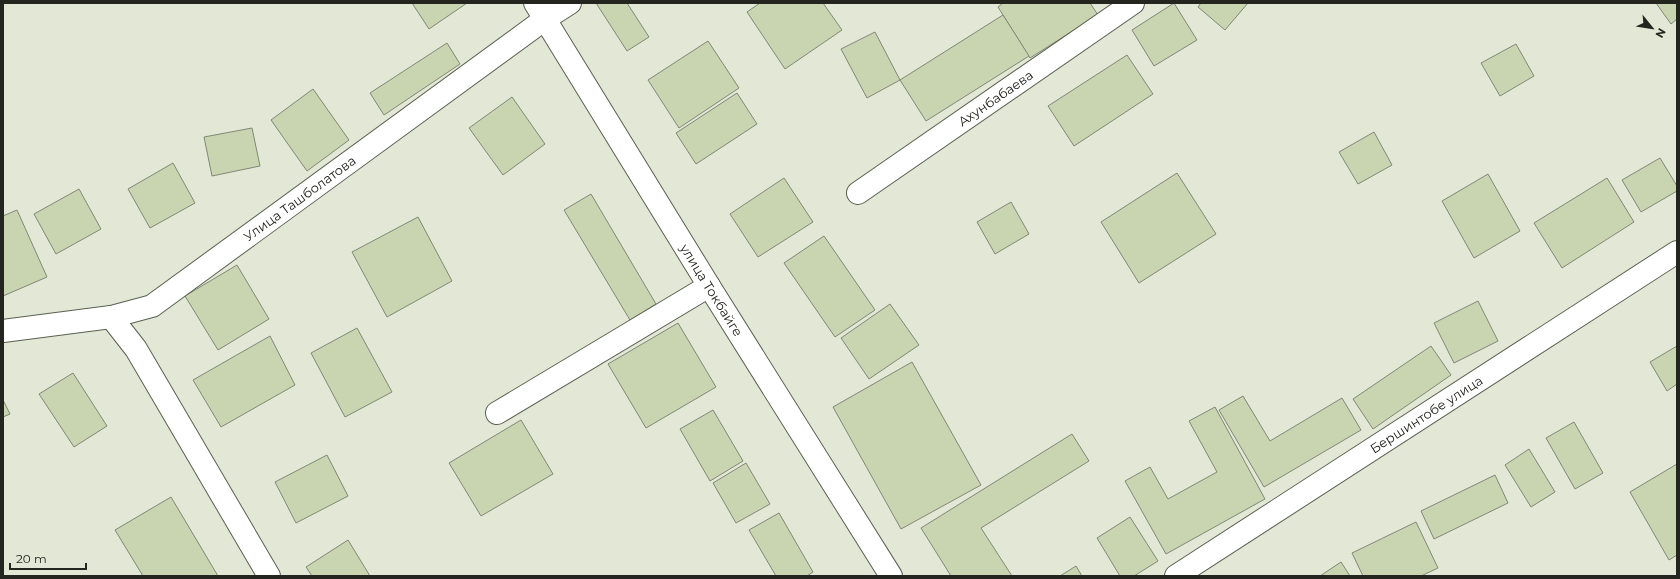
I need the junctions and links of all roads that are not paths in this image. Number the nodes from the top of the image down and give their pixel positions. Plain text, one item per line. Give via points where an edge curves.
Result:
1 (570, 3) edge
2 (1133, 3) edge
3 (540, 11) edge
4 (858, 193) dead end
5 (1677, 252) edge
6 (709, 286) junction
7 (111, 317) junction
8 (3, 331) edge
9 (497, 414) dead end
10 (269, 576) edge
11 (891, 576) edge
12 (1176, 576) edge

1 - 3 street, Улица Ташболатова
2 - 4 street, Ахунбабаева
3 - 6 street, улица Токбайге
3 - 7 street, Улица Ташболатова via 152,306
5 - 12 street, Бершинтобе улица
6 - 9 street
6 - 11 street, улица Токбайге
7 - 8 street, Улица Ташболатова
7 - 10 street via 136,348

